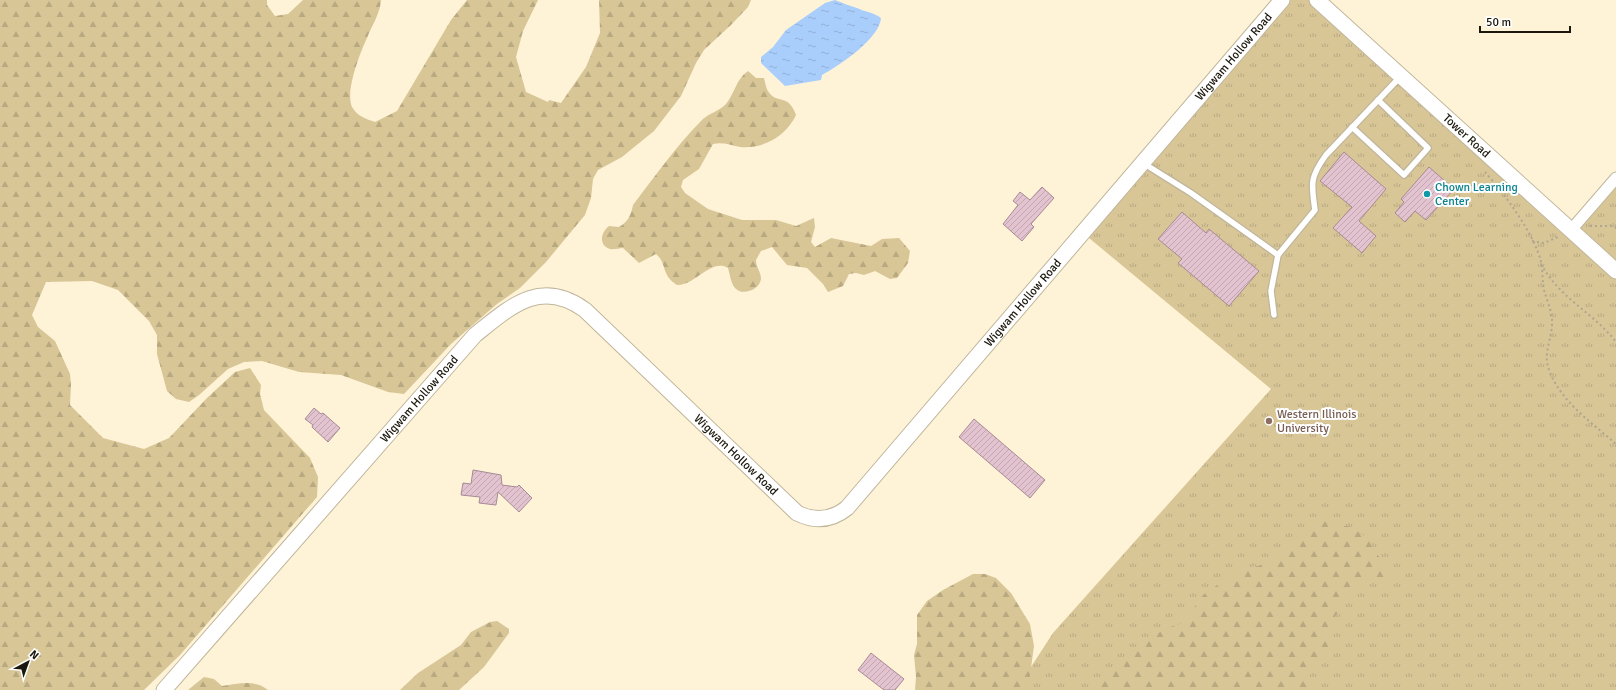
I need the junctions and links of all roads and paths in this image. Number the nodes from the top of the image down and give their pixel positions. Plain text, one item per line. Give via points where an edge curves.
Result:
1 (1282, 0) edge
2 (1317, 0) edge
3 (1401, 76) junction
4 (1378, 100) junction
5 (1352, 128) junction
6 (1143, 163) junction
7 (1485, 172) dead end
8 (1616, 178) edge
9 (1616, 224) edge
10 (1611, 226) junction
11 (1616, 228) edge
12 (1571, 230) junction
13 (1532, 241) junction
14 (1278, 255) junction
15 (1541, 263) junction
16 (1616, 271) edge
17 (1274, 315) dead end
18 (1616, 342) edge
19 (1616, 444) edge
20 (164, 690) edge

1 - 6 street, Wigwam Hollow Road
2 - 3 street, Tower Road
3 - 4 lane
3 - 12 street, Tower Road
4 - 5 lane
4 - 5 lane via 1428,148 1404,175
5 - 14 lane via 1317,167 1311,185 1315,210
6 - 14 lane via 1191,193
6 - 20 street, Wigwam Hollow Road via 847,508 828,518 817,519 798,513 576,304 566,299 543,295 518,304 475,335
7 - 13 path via 1507,199
8 - 12 street
9 - 10 path
10 - 11 path
10 - 12 path via 1595,225
12 - 13 path via 1544,243
12 - 16 street, Tower Road
13 - 15 path
14 - 17 lane via 1271,291
15 - 18 path via 1555,285
15 - 19 path via 1552,325 1546,358 1549,371 1574,407

